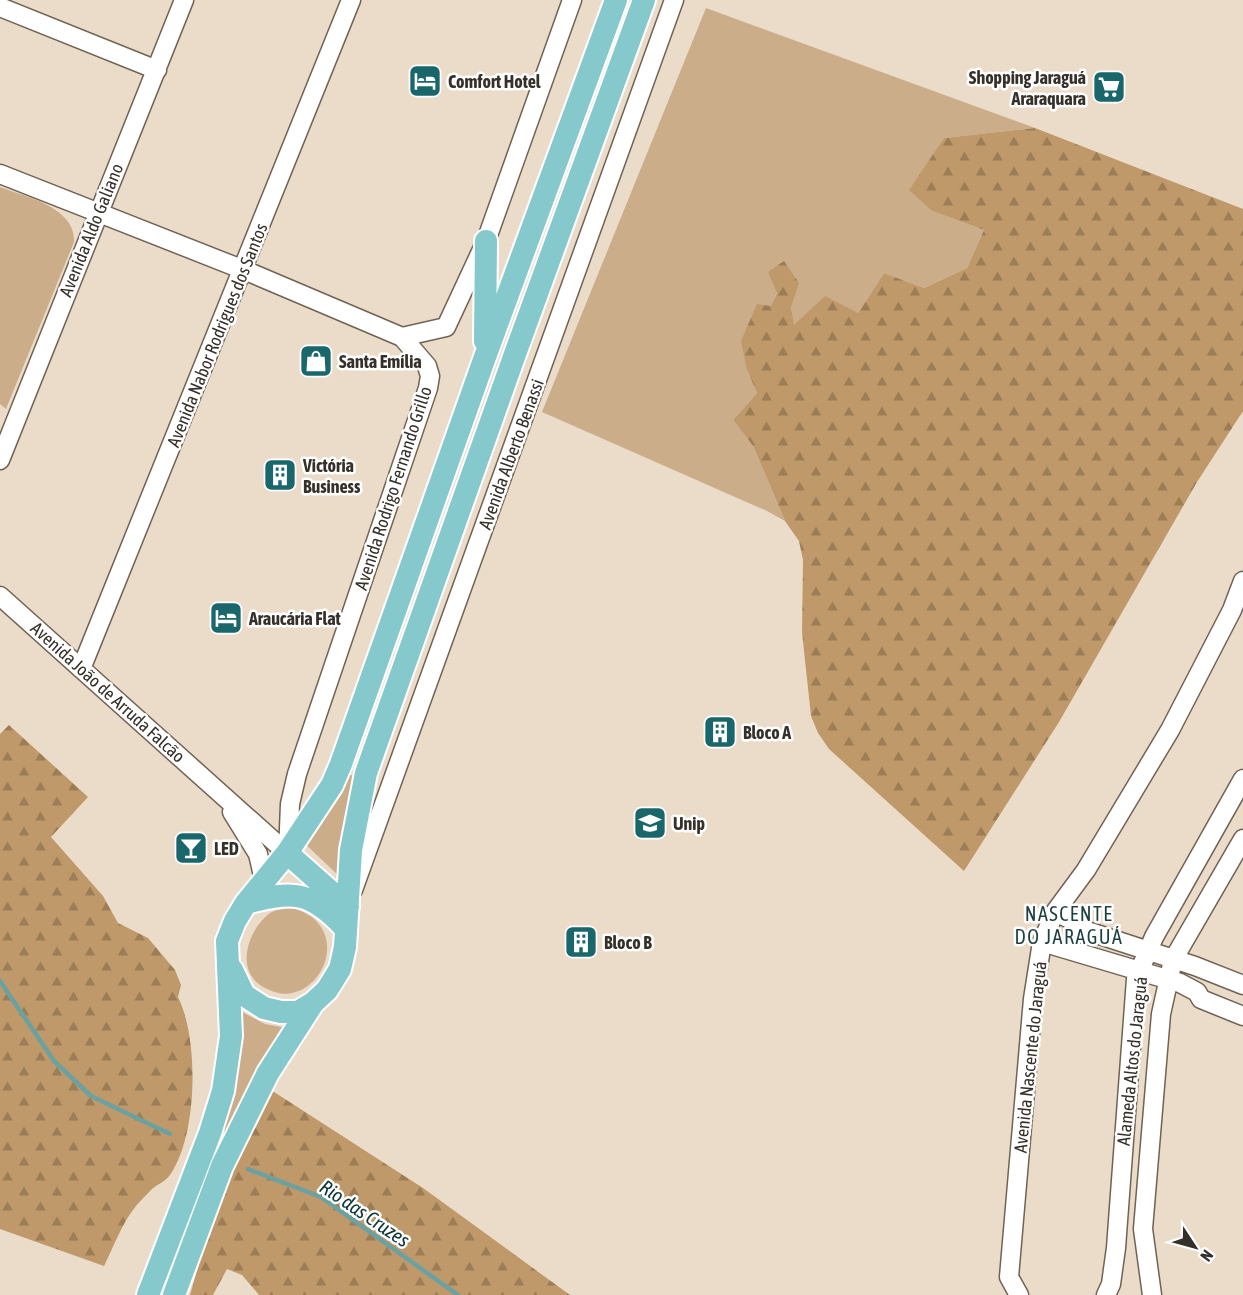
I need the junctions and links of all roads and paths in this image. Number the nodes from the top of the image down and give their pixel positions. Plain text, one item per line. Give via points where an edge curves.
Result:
1 (184, 0) edge
2 (351, 0) edge
3 (572, 0) edge
4 (616, 0) edge
5 (644, 0) edge
6 (674, 0) edge
7 (0, 7) edge
8 (157, 70) junction
9 (0, 174) edge
10 (98, 212) junction
11 (486, 241) junction
12 (244, 270) junction
13 (402, 337) junction
14 (485, 357) junction
15 (0, 460) edge
16 (1243, 581) edge
17 (0, 596) edge
18 (81, 669) junction
19 (1243, 779) edge
20 (216, 788) junction
21 (1243, 839) edge
22 (288, 853) junction
23 (264, 880) junction
24 (246, 903) junction
25 (1062, 916) junction
26 (347, 918) junction
27 (1042, 942) junction
28 (1143, 949) junction
29 (1173, 960) junction
30 (227, 961) junction
31 (1139, 971) junction
32 (1169, 979) junction
33 (1243, 985) edge
34 (1197, 992) junction
35 (313, 1003) junction
36 (1243, 1004) edge
37 (1243, 1016) edge
38 (148, 1295) edge
39 (174, 1295) edge
40 (1019, 1295) edge
41 (1106, 1295) edge
42 (1152, 1295) edge

1 - 8 street, Avenida Aldo Galiano
2 - 12 street, Avenida Nabor Rodrigues dos Santos
3 - 11 street
4 - 14 main road
5 - 26 main road via 366,773 351,850
6 - 26 street, Avenida Alberto Benassi
7 - 8 street
8 - 10 street, Avenida Aldo Galiano
9 - 10 street
10 - 12 street
10 - 15 street, Avenida Aldo Galiano
11 - 13 street via 446,327
11 - 14 main road
12 - 13 street
12 - 18 street, Avenida Nabor Rodrigues dos Santos
13 - 22 street, Avenida Rodrigo Fernando Grillo via 427,366 428,388 297,774 290,804
14 - 22 main road via 341,764 327,794
16 - 25 street, Avenida Nascente do Jaraguá via 1170,730
17 - 18 street, Avenida João de Arruda Falcão
18 - 20 street, Avenida João de Arruda Falcão
19 - 28 street, Alameda Altos do Jaraguá
20 - 22 street, Avenida João de Arruda Falcão
20 - 23 street, Avenida João de Arruda Falcão via 258,854
21 - 29 street, Alameda Altos do Jaraguá
22 - 23 main road
22 - 26 main road
23 - 24 main road
24 - 26 main road via 297,895
24 - 30 main road via 227,941
25 - 27 street, Avenida Nascente do Jaraguá
25 - 28 street via 1083,917 1132,934
26 - 35 main road via 340,969
27 - 31 street
27 - 40 street, Avenida Nascente do Jaraguá via 1033,999 1009,1277
28 - 29 street
28 - 31 street, Alameda Altos do Jaraguá
29 - 32 street, Alameda Altos do Jaraguá
29 - 33 street
30 - 35 main road via 244,995 264,1008 298,1012
30 - 38 main road via 231,1036 223,1091
31 - 32 street
31 - 41 street, Alameda Altos do Jaraguá via 1116,1248
32 - 34 street
32 - 42 street, Alameda Altos do Jaraguá via 1161,1014 1143,1228
34 - 36 street via 1206,988
34 - 37 street via 1201,999
35 - 39 main road via 268,1073 222,1166

